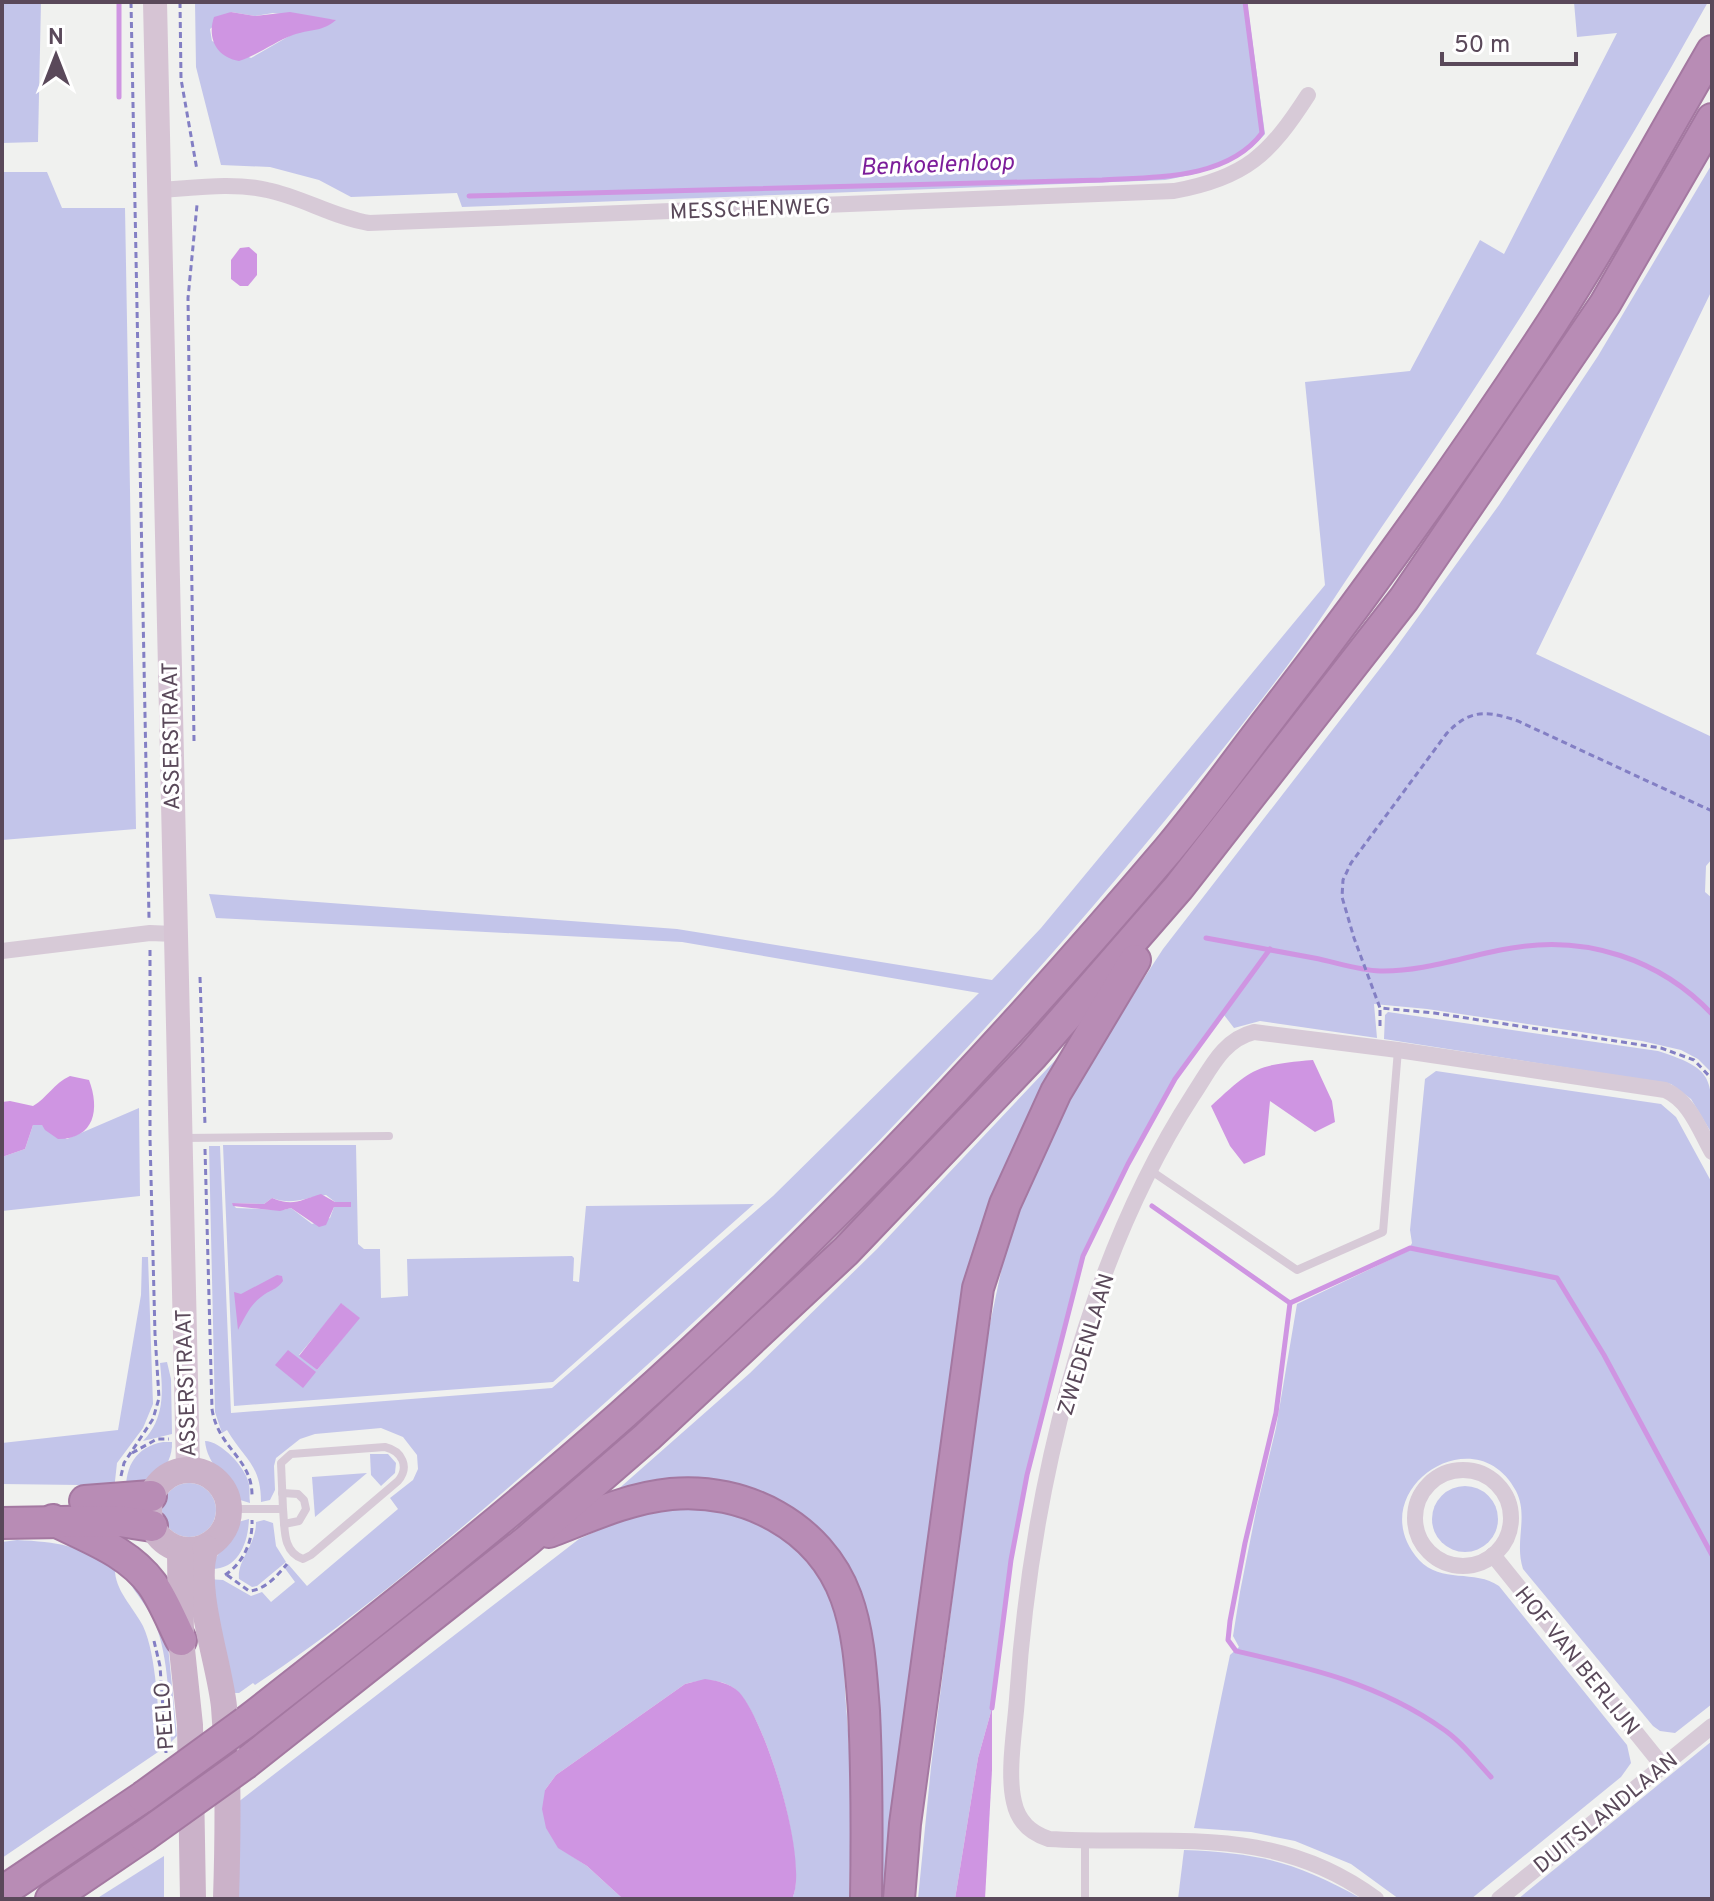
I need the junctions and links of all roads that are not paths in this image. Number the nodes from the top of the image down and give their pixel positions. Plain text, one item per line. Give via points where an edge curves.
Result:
1 (155, 2) edge
2 (1712, 51) edge
3 (1308, 95) dead end
4 (1712, 119) edge
5 (159, 190) junction
6 (1179, 887) junction
7 (162, 934) junction
8 (2, 951) edge
9 (1398, 1050) junction
10 (389, 1136) dead end
11 (179, 1138) junction
12 (1712, 1152) edge
13 (1150, 1170) junction
14 (188, 1469) junction
15 (282, 1493) junction
16 (2, 1505) edge
17 (241, 1509) junction
18 (283, 1509) junction
19 (152, 1511) junction
20 (53, 1520) junction
21 (2, 1523) edge
22 (284, 1524) junction
23 (528, 1540) junction
24 (193, 1549) junction
25 (1493, 1555) junction
26 (181, 1640) junction
27 (1712, 1726) edge
28 (1662, 1765) junction
29 (1085, 1840) junction
30 (2, 1892) edge
31 (51, 1899) edge
32 (193, 1899) edge
33 (226, 1899) edge
34 (866, 1899) edge
35 (899, 1899) edge
36 (1085, 1899) edge
37 (1376, 1899) edge
38 (1499, 1899) edge

1 - 5 main road, ASSERSTRAAT
2 - 30 highway, bridge via 1554,319 1442,486 1171,846 1008,1032 778,1269 508,1514 246,1722
3 - 5 street, MESSCHENWEG via 1265,152 1236,173 1174,191 369,223 268,190
4 - 6 highway via 1605,304 1404,599
5 - 7 main road, ASSERSTRAAT
6 - 23 highway via 1032,1056 846,1251
6 - 35 highway via 1056,1092 1005,1204 978,1288
7 - 8 street
7 - 11 main road, ASSERSTRAAT
9 - 12 street, ZWEDENLAAN via 1665,1090 1689,1110
9 - 13 street, ZWEDENLAAN via 1267,1032 1244,1034 1221,1052
9 - 13 lane via 1383,1232 1297,1270
10 - 11 lane
11 - 14 main road, ASSERSTRAAT
13 - 29 street, ZWEDENLAAN via 1100,1286 1066,1401 1029,1580 1019,1675 1016,1811 1037,1835
14 - 17 main road via 217,1479
14 - 19 main road via 164,1479
15 - 18 lane
15 - 22 lane via 298,1494 306,1509 299,1521
15 - 22 lane via 281,1463 291,1454 385,1447 404,1461 398,1481 311,1555 294,1556
16 - 19 highway via 122,1500
17 - 18 lane
17 - 24 main road via 216,1541
18 - 22 lane
19 - 20 highway via 120,1521
19 - 24 main road via 159,1537
20 - 21 highway
20 - 26 highway via 131,1563 151,1583
23 - 31 highway, bridge via 246,1763
23 - 34 highway via 647,1498 695,1493 750,1502 810,1542 846,1597 859,1657 868,1790
24 - 26 main road, PEELO
24 - 33 main road via 203,1554 203,1593 224,1707
25 - 25 street via 1508,1536 1511,1521 1510,1506 1494,1481 1481,1473 1451,1471 1425,1487 1414,1516 1425,1548 1453,1566 1470,1566
25 - 28 street, HOF VAN BERLIJN
26 - 32 main road, PEELO via 190,1725
27 - 28 street, DUITSLANDLAAN
28 - 38 street, DUITSLANDLAAN
29 - 36 lane
29 - 37 street, ZWEDENLAAN via 1226,1843 1280,1851 1329,1869

